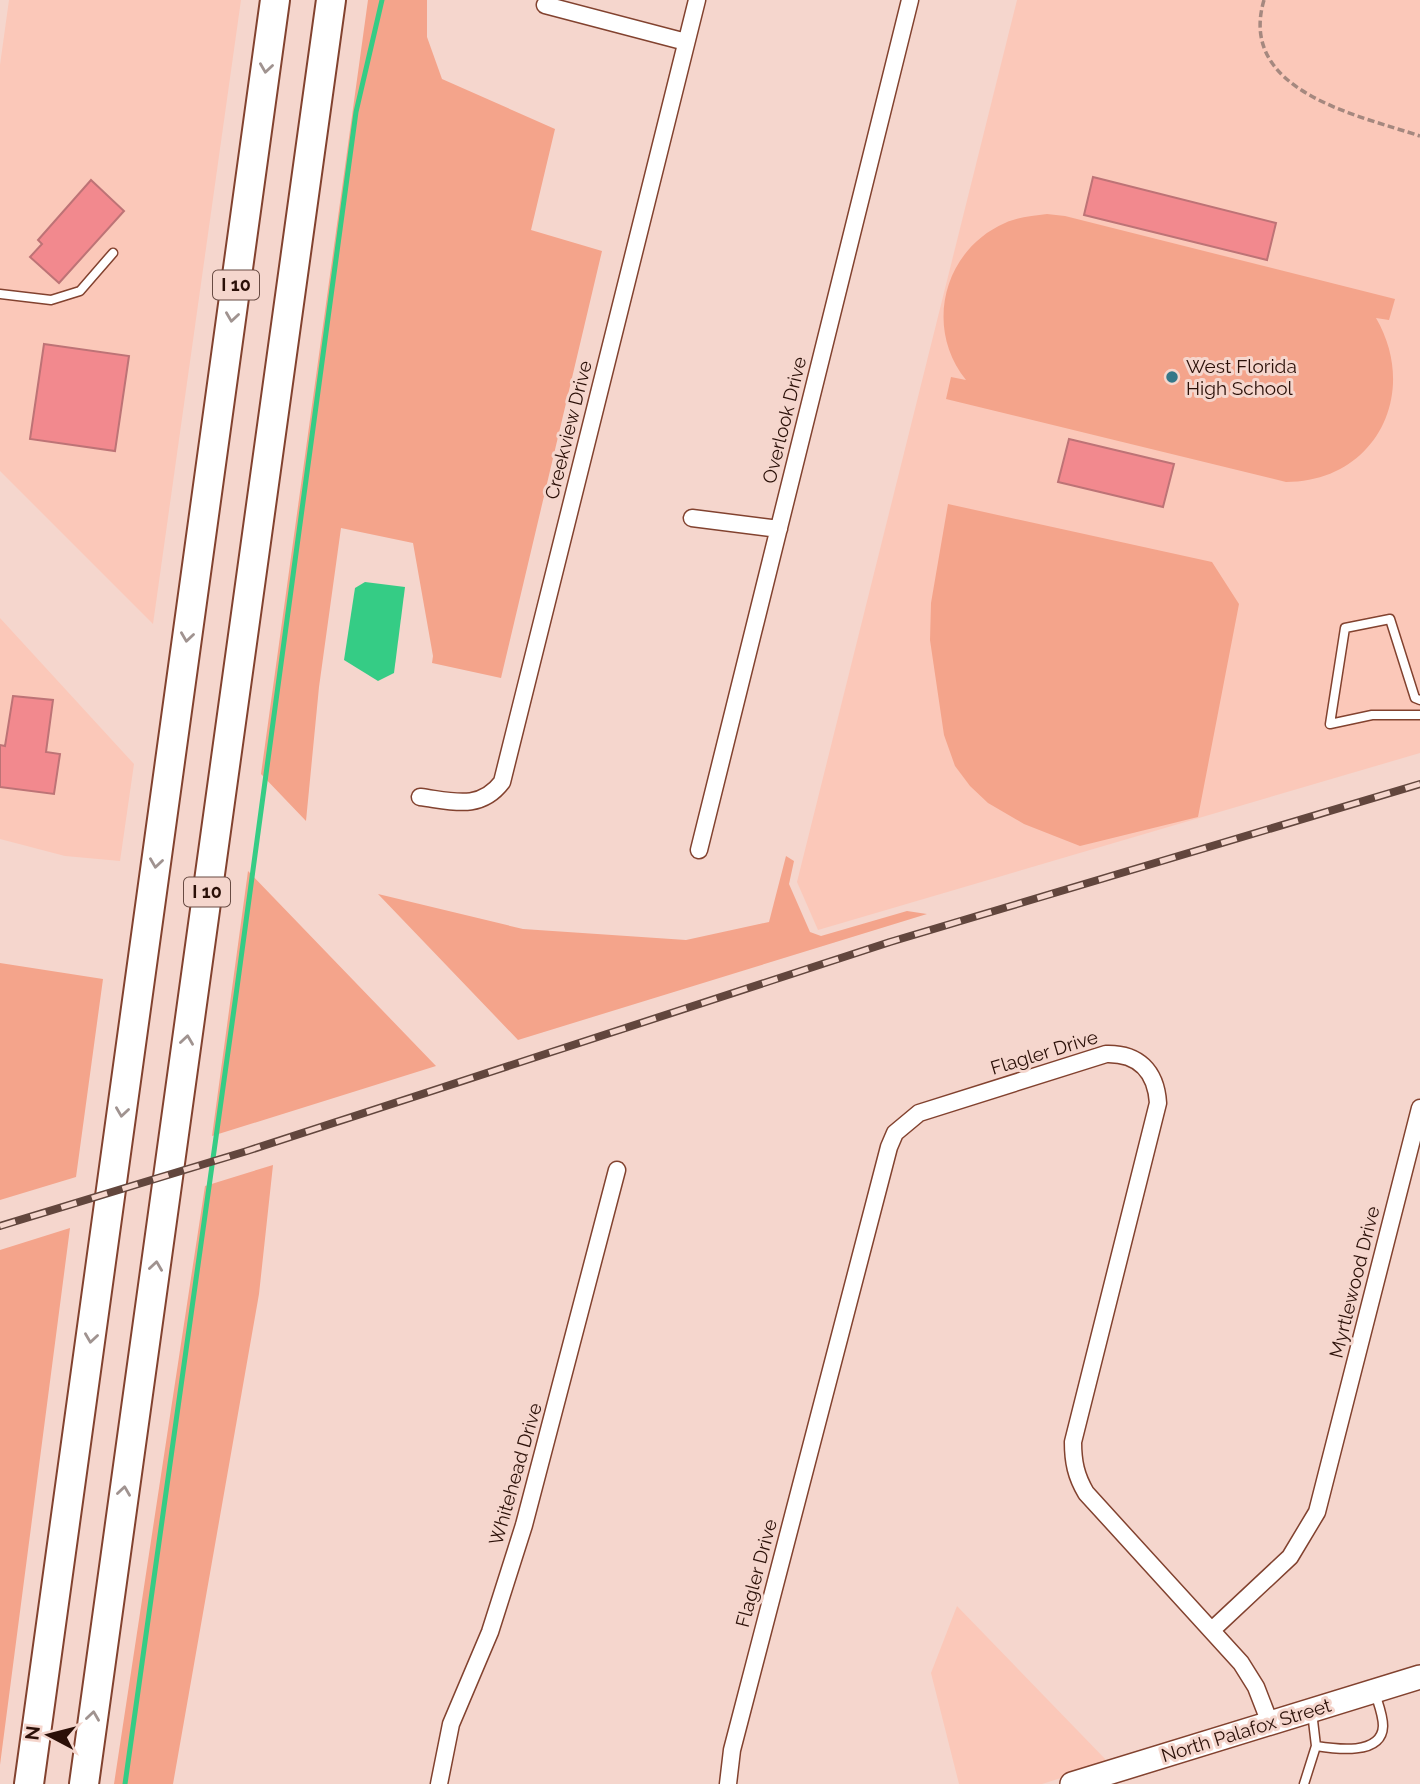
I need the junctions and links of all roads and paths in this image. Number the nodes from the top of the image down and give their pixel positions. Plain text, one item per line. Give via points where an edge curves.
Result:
1 (275, 0) edge
2 (331, 0) edge
3 (697, 0) edge
4 (909, 0) edge
5 (1264, 0) edge
6 (545, 5) dead end
7 (686, 42) junction
8 (1420, 136) edge
9 (113, 253) dead end
10 (0, 294) edge
11 (692, 518) dead end
12 (779, 529) junction
13 (1420, 700) edge
14 (1420, 715) edge
15 (420, 797) dead end
16 (699, 850) dead end
17 (1420, 1108) edge
18 (617, 1170) dead end
19 (1212, 1630) junction
20 (1420, 1677) edge
21 (1374, 1691) junction
22 (1312, 1710) junction
23 (1270, 1723) junction
24 (1316, 1746) junction
25 (29, 1784) edge
26 (84, 1784) edge
27 (439, 1784) edge
28 (728, 1784) edge
29 (1072, 1784) edge
30 (1304, 1784) edge

1 -> 25 highway, I 10
26 -> 2 highway, I 10
3 - 7 street, Creekview Drive
4 - 12 street, Overlook Drive
5 - 8 path via 1260,32 1265,56 1280,73 1330,106
6 - 7 street
7 - 15 street, Creekview Drive via 502,782 493,794 472,804
9 - 10 lane via 79,291 51,300
11 - 12 street
12 - 16 street, Overlook Drive
13 - 14 lane via 1415,698 1390,619 1345,628 1330,724 1372,715
17 - 19 street, Myrtlewood Drive via 1317,1512 1290,1557
18 - 27 street, Whitehead Drive via 527,1515 490,1632 451,1724
19 - 23 street, Flagler Drive via 1241,1663
19 - 28 street, Flagler Drive via 1086,1493 1073,1459 1073,1442 1158,1102 1152,1076 1144,1065 1119,1053 1106,1054 919,1113 895,1133 732,1750
20 - 21 main road, North Palafox Street
21 - 22 main road, North Palafox Street
21 - 24 lane via 1383,1722 1377,1738 1364,1748
22 - 23 main road, North Palafox Street
22 - 24 lane
23 - 29 main road, North Palafox Street
24 - 30 lane

